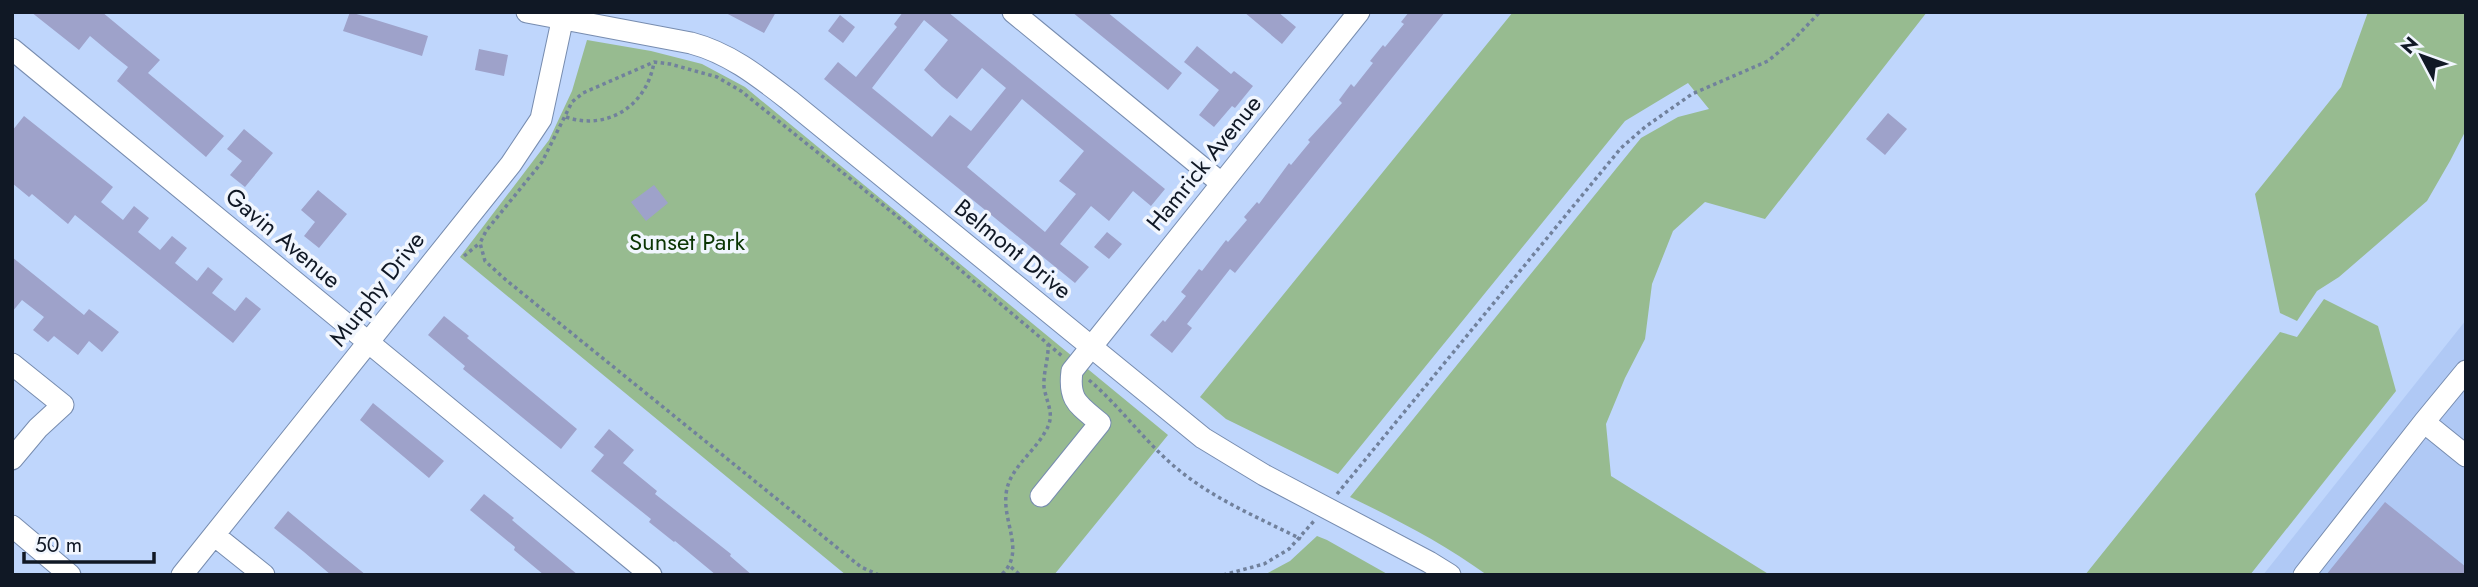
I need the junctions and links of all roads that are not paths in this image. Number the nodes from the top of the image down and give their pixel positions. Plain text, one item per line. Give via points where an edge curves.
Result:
1 (527, 12) edge
2 (1013, 12) edge
3 (563, 15) edge
4 (1350, 15) edge
5 (12, 49) edge
6 (1221, 183) junction
7 (368, 342) junction
8 (1091, 347) junction
9 (12, 363) edge
10 (2466, 371) edge
11 (2424, 422) junction
12 (2466, 456) edge
13 (12, 459) edge
14 (1041, 496) dead end
15 (12, 526) edge
16 (214, 535) junction
17 (70, 575) edge
18 (182, 575) edge
19 (264, 575) edge
20 (651, 575) edge
21 (1450, 575) edge
22 (2304, 575) edge

1 - 3 street, Belmont Drive
2 - 6 street
3 - 7 street, Murphy Drive via 541,119 511,164
3 - 8 street, Belmont Drive via 698,45 738,62
4 - 6 street, Hamrick Avenue
5 - 7 street, Gavin Avenue
6 - 8 street, Hamrick Avenue
7 - 16 street, Murphy Drive
7 - 20 street, Gavin Avenue
8 - 14 street, Hamrick Avenue via 1072,371 1070,387 1077,404 1100,424
8 - 21 street, Belmont Drive via 1203,438
9 - 13 street via 63,405
10 - 11 street
11 - 12 street
11 - 22 street
15 - 17 street
16 - 18 street, Murphy Drive
16 - 19 street

